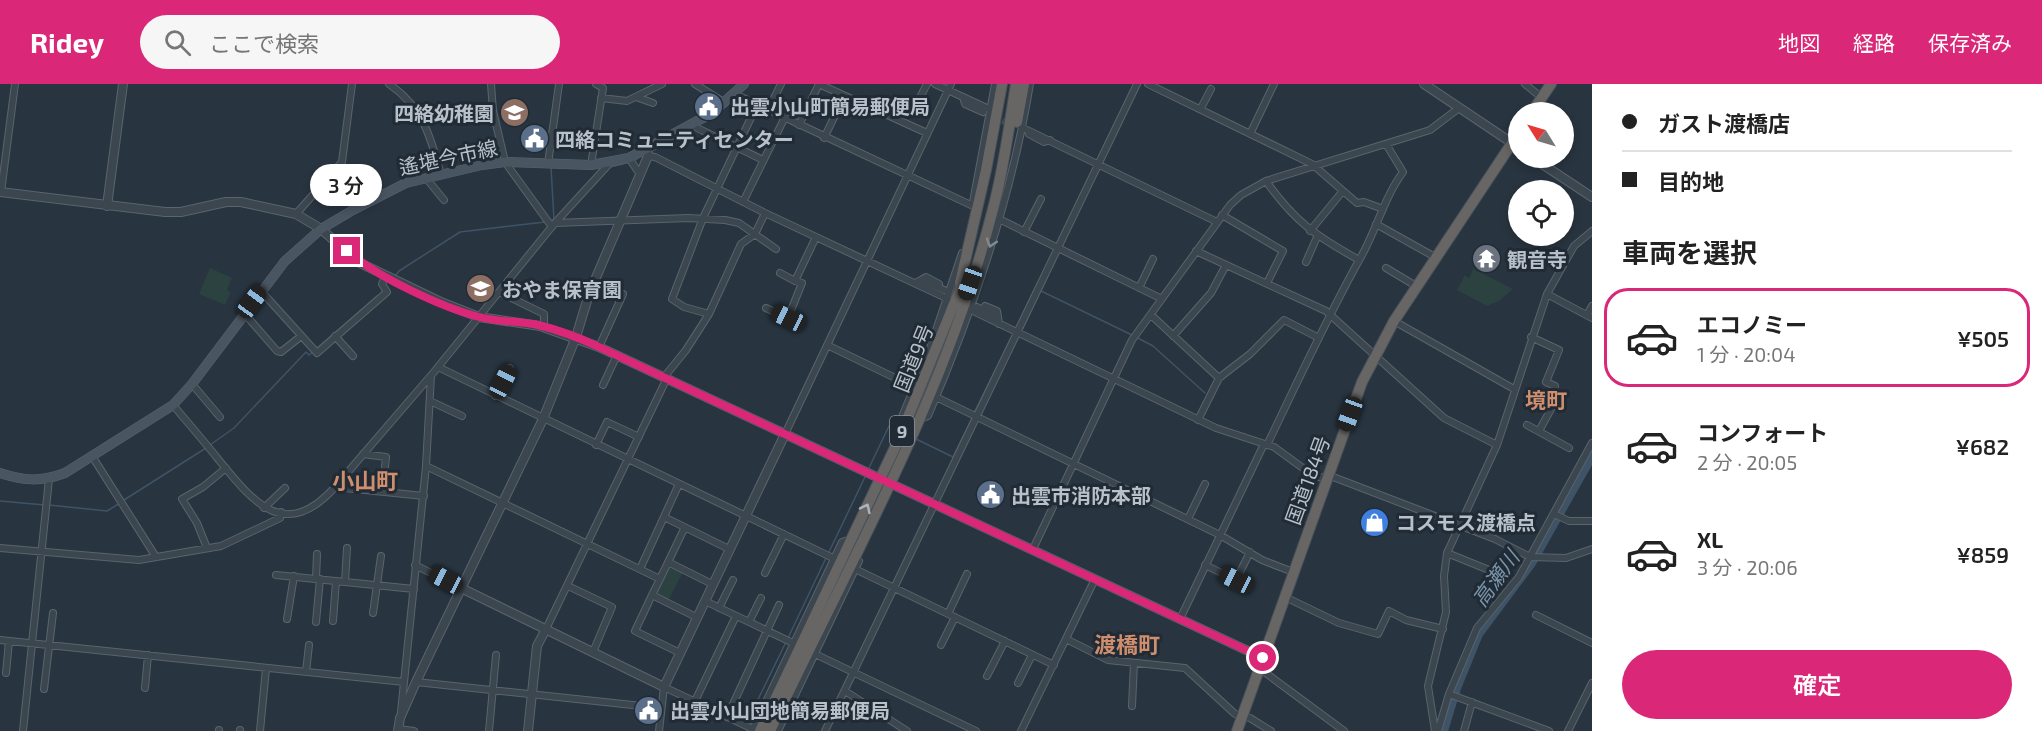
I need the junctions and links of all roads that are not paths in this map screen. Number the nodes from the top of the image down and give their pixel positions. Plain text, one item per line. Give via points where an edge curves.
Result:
1 (15, 84) edge
2 (123, 84) edge
3 (352, 84) edge
4 (389, 84) edge
5 (491, 84) edge
6 (559, 84) edge
7 (596, 84) edge
8 (662, 84) edge
9 (695, 84) edge
10 (744, 84) edge
11 (781, 84) edge
12 (819, 84) edge
13 (927, 84) edge
14 (935, 84) edge
15 (995, 84) edge
16 (1002, 84) edge
17 (1016, 84) edge
18 (1024, 84) edge
19 (1030, 84) edge
20 (1137, 84) edge
21 (1149, 84) edge
22 (1274, 84) edge
23 (1424, 84) edge
24 (1525, 84) edge
25 (1551, 84) edge
26 (949, 87) edge
27 (1211, 89) dead end
28 (735, 94) junction
29 (636, 97) junction
30 (601, 98) junction
31 (1542, 98) junction
32 (843, 99) dead end
33 (1539, 102) edge
34 (653, 103) dead end
35 (725, 103) junction
36 (757, 105) junction
37 (1201, 108) junction
38 (1459, 108) junction
39 (768, 111) junction
40 (913, 111) dead end
41 (987, 111) junction
42 (1011, 118) junction
43 (784, 119) junction
44 (691, 125) junction
45 (799, 125) junction
46 (1023, 128) junction
47 (927, 134) junction
48 (1029, 134) tunnel mouth
49 (1250, 134) junction
50 (1508, 137) edge
51 (824, 138) junction
52 (1050, 140) junction
53 (1386, 144) junction
54 (736, 147) junction
55 (648, 153) junction
56 (1508, 153) edge
57 (629, 158) junction
58 (764, 160) junction
59 (505, 162) junction
60 (548, 164) junction
61 (609, 164) junction
62 (1098, 164) junction
63 (591, 165) junction
64 (984, 165) junction
65 (1314, 165) junction
66 (1011, 168) junction
67 (1548, 168) edge
68 (639, 173) junction
69 (907, 175) junction
70 (441, 176) junction
71 (426, 178) junction
72 (1266, 182) junction
73 (717, 189) junction
74 (1, 192) edge
75 (1342, 192) junction
76 (1592, 197) edge
77 (1041, 199) dead end
78 (444, 200) dead end
79 (743, 202) junction
80 (107, 206) junction
81 (973, 206) junction
82 (1383, 209) junction
83 (765, 213) junction
84 (296, 214) junction
85 (996, 215) junction
86 (1222, 215) junction
87 (704, 218) junction
88 (622, 220) junction
89 (1217, 222) junction
90 (1376, 224) junction
91 (553, 225) junction
92 (321, 229) junction
93 (1310, 231) junction
94 (1592, 231) edge
95 (1024, 232) junction
96 (755, 234) junction
97 (816, 237) junction
98 (1317, 237) junction
99 (1057, 248) junction
100 (776, 249) dead end
101 (1196, 251) junction
102 (1435, 257) junction
103 (1153, 259) dead end
104 (867, 260) junction
105 (1359, 260) junction
106 (977, 262) junction
107 (1306, 262) dead end
108 (1226, 265) junction
109 (1386, 268) dead end
110 (780, 273) dead end
111 (981, 273) junction
112 (385, 277) junction
113 (795, 280) junction
114 (918, 281) junction
115 (1267, 283) junction
116 (1416, 286) junction
117 (942, 287) dead end
118 (1139, 288) junction
119 (260, 291) junction
120 (499, 292) junction
121 (623, 294) dead end
122 (1547, 294) junction
123 (948, 299) junction
124 (1162, 299) junction
125 (985, 306) dead end
126 (1592, 306) edge
127 (766, 308) dead end
128 (974, 308) junction
129 (951, 312) junction
130 (244, 313) junction
131 (709, 314) junction
132 (1330, 314) junction
133 (1150, 315) junction
134 (998, 316) junction
135 (479, 317) junction
136 (1589, 317) edge
137 (1394, 321) junction
138 (999, 324) junction
139 (544, 327) junction
140 (1017, 334) junction
141 (300, 336) junction
142 (335, 336) junction
143 (1173, 336) junction
144 (576, 337) junction
145 (1531, 337) junction
146 (1318, 338) junction
147 (827, 345) junction
148 (599, 347) junction
149 (930, 348) junction
150 (948, 348) junction
151 (617, 355) junction
152 (1375, 355) junction
153 (353, 356) dead end
154 (933, 360) junction
155 (952, 361) junction
156 (438, 368) junction
157 (510, 368) dead end
158 (431, 376) junction
159 (666, 377) junction
160 (1219, 378) junction
161 (1114, 379) junction
162 (192, 384) junction
163 (603, 385) dead end
164 (914, 387) junction
165 (1514, 389) junction
166 (495, 396) junction
167 (936, 397) junction
168 (430, 401) junction
169 (173, 405) junction
170 (462, 416) dead end
171 (977, 416) junction
172 (220, 417) dead end
173 (543, 419) junction
174 (920, 419) junction
175 (1198, 420) junction
176 (1527, 425) dead end
177 (1539, 431) junction
178 (785, 434) junction
179 (639, 437) junction
180 (899, 439) junction
181 (596, 445) junction
182 (1265, 445) junction
183 (1497, 445) junction
184 (1591, 446) edge
185 (1569, 448) dead end
186 (363, 454) junction
187 (92, 456) junction
188 (628, 461) junction
189 (1073, 463) junction
190 (426, 466) junction
191 (226, 468) junction
192 (0, 473) edge
193 (1328, 476) junction
194 (384, 477) dead end
195 (48, 479) junction
196 (886, 480) junction
197 (679, 484) junction
198 (1205, 484) dead end
199 (335, 487) junction
200 (285, 488) dead end
201 (423, 496) junction
202 (503, 502) junction
203 (933, 502) junction
204 (264, 508) junction
205 (281, 512) junction
206 (1554, 514) junction
207 (745, 515) junction
208 (664, 517) junction
209 (1188, 519) junction
210 (1592, 521) edge
211 (871, 522) junction
212 (1459, 526) junction
213 (684, 529) junction
214 (784, 534) junction
215 (1220, 534) junction
216 (851, 539) junction
217 (588, 544) junction
218 (0, 548) edge
219 (207, 548) junction
220 (347, 548) dead end
221 (729, 549) junction
222 (1033, 549) junction
223 (1592, 549) edge
224 (41, 550) junction
225 (1250, 552) junction
226 (1447, 553) junction
227 (317, 554) dead end
228 (381, 556) dead end
229 (1530, 556) junction
230 (156, 557) junction
231 (835, 559) junction
232 (668, 562) junction
233 (415, 565) junction
234 (1205, 565) junction
235 (640, 569) junction
236 (855, 569) junction
237 (1489, 570) dead end
238 (1293, 572) junction
239 (765, 573) dead end
240 (276, 574) dead end
241 (967, 574) dead end
242 (294, 576) junction
243 (318, 579) junction
244 (660, 579) junction
245 (1095, 579) junction
246 (733, 580) dead end
247 (336, 581) junction
248 (345, 582) junction
249 (712, 584) junction
250 (376, 585) junction
251 (568, 586) junction
252 (461, 588) junction
253 (894, 588) junction
254 (414, 589) junction
255 (652, 595) junction
256 (1285, 597) junction
257 (761, 598) dead end
258 (705, 602) junction
259 (779, 604) dead end
260 (719, 608) junction
261 (814, 611) junction
262 (53, 613) dead end
263 (373, 613) dead end
264 (830, 614) junction
265 (1536, 615) dead end
266 (736, 616) junction
267 (951, 616) junction
268 (698, 618) junction
269 (287, 619) dead end
270 (1180, 619) junction
271 (333, 621) dead end
272 (316, 622) dead end
273 (749, 622) junction
274 (546, 629) junction
275 (1443, 629) junction
276 (767, 631) junction
277 (1066, 639) junction
278 (0, 640) edge
279 (9, 640) junction
280 (1005, 641) junction
281 (32, 643) junction
282 (1592, 643) edge
283 (795, 644) junction
284 (50, 645) junction
285 (309, 645) dead end
286 (941, 645) dead end
287 (593, 652) junction
288 (680, 653) junction
289 (148, 654) junction
290 (815, 654) junction
291 (496, 655) dead end
292 (1032, 655) junction
293 (1134, 663) junction
294 (1261, 663) junction
295 (1054, 665) junction
296 (266, 668) junction
297 (306, 672) junction
298 (853, 672) junction
299 (6, 674) dead end
300 (987, 676) dead end
301 (404, 682) junction
302 (416, 682) junction
303 (1018, 683) dead end
304 (1592, 683) edge
305 (664, 687) junction
306 (145, 688) dead end
307 (44, 689) dead end
308 (492, 691) junction
309 (845, 691) junction
310 (788, 693) junction
311 (1449, 694) junction
312 (773, 695) junction
313 (532, 696) junction
314 (695, 701) junction
315 (1472, 702) junction
316 (790, 705) junction
317 (1132, 705) dead end
318 (661, 708) junction
319 (1243, 716) junction
320 (726, 717) junction
321 (400, 718) junction
322 (398, 730) edge
323 (755, 730) edge
324 (904, 730) edge
325 (23, 731) edge
326 (260, 731) edge
327 (414, 731) edge
328 (489, 731) edge
329 (528, 731) edge
330 (659, 731) edge
331 (770, 731) edge
332 (778, 731) edge
333 (825, 731) edge
334 (976, 731) edge
335 (1022, 731) edge
336 (1237, 731) edge
337 (1271, 731) edge
338 (1344, 731) edge
339 (1437, 731) edge
340 (1464, 731) edge
341 (1549, 731) edge
342 (1568, 731) edge

1 - 74 street
2 - 80 street
3 - 84 street via 342,162
4 - 70 street via 416,109 429,129
5 - 59 street
6 - 60 street
7 - 30 street via 603,88
8 - 29 street
9 - 35 street
10 - 28 main road, 遙堪今市線
11 - 39 street
12 - 45 street
12 - 47 street
13 - 40 street
14 - 26 street
15 - 41 street
16 - 64 highway, 9
17 - 42 highway, 国道9号 / 9
18 - 66 highway, 9
19 - 46 street
20 - 62 street
21 - 37 street
22 - 49 street
23 - 38 street
24 - 31 street
25 - 31 highway
26 - 41 street
26 - 47 street
27 - 37 street
28 - 35 main road, 遙堪今市線
28 - 36 street
29 - 30 street via 627,101
29 - 34 street
30 - 63 street
31 - 33 highway
32 - 51 street
35 - 44 main road, 遙堪今市線
36 - 39 street
36 - 54 street
37 - 49 street
38 - 50 street
38 - 53 street via 1430,130
39 - 43 street
41 - 64 street
42 - 85 highway, 国道9号 / 9
42 - 129 highway, 国道9号 / 9 via 982,228
43 - 45 street
43 - 58 street
44 - 54 street
44 - 55 main road, 遙堪今市線
45 - 51 street
46 - 52 street
46 - 66 street
47 - 69 street
48 - 52 street via 1044,142
49 - 65 street
51 - 69 street
52 - 62 street
53 - 65 street
53 - 82 street via 1403,172
54 - 58 street
54 - 73 street
55 - 57 main road, 遙堪今市線
55 - 68 street
55 - 73 street
56 - 102 highway, 国道184号
57 - 61 main road, 遙堪今市線
57 - 68 street
58 - 79 street
59 - 60 main road, 遙堪今市線
59 - 70 main road, 遙堪今市線
59 - 91 street
60 - 63 main road, 遙堪今市線
61 - 63 main road, 遙堪今市線
61 - 91 street
62 - 89 street
62 - 99 street
64 - 81 street
64 - 129 highway, 9
65 - 72 street
65 - 75 street
66 - 85 highway, 9
67 - 76 street
68 - 88 street
69 - 81 street
69 - 104 street
70 - 71 main road, 遙堪今市線
71 - 78 street
71 - 92 main road, 遙堪今市線 via 389,189
72 - 86 street via 1241,195
72 - 93 street
73 - 79 street
73 - 87 street
74 - 80 street
75 - 82 street via 1357,203
75 - 93 street
77 - 95 street
79 - 83 street
80 - 84 street via 172,212 241,202
81 - 123 street
82 - 90 street
83 - 96 street
83 - 97 street
84 - 92 street
85 - 95 street
85 - 106 highway, 国道9号 / 9
85 -> 111 street
86 - 89 street
86 - 115 street via 1283,251
87 - 88 street
87 - 96 street via 739,223
87 - 131 street via 672,299
88 - 91 street
88 - 144 street via 589,294
89 - 101 street
90 - 102 street
90 - 105 street
91 - 120 street
92 - 112 street
92 - 119 main road, 遙堪今市線 via 285,261
93 - 98 street
94 - 122 street via 1574,246
95 - 99 street
96 - 100 street
96 - 131 street via 741,244
97 - 104 street
97 - 113 street
98 - 105 street
98 - 107 street
99 - 118 street
99 - 140 street
101 - 108 street
101 - 124 street
102 - 116 highway, 国道184号
103 - 118 street
104 - 114 street
104 - 147 street
105 - 132 street
106 - 111 street
106 - 150 highway, 国道9号 / 9
108 - 115 street
108 - 143 street via 1211,293
109 - 116 street
110 - 113 street
111 - 128 street
112 - 135 street
112 - 142 street via 382,285 387,292
113 - 127 street via 802,283 788,318
114 - 117 street
114 - 123 street
115 - 132 street
116 - 137 highway, 国道184号
118 - 124 street
119 - 130 main road, 遙堪今市線
119 - 141 street
120 - 135 street
120 - 139 street via 544,314
121 - 148 street
122 - 136 street
122 - 145 street
123 - 149 street
124 - 133 street
125 - 134 street via 997,311
126 - 136 street
128 - 134 street
128 - 138 street
128 - 155 street
129 - 154 highway, 国道9号 / 9
130 - 141 street via 277,351 281,352
130 - 162 main road, 遙堪今市線
131 - 159 street
132 - 146 street
132 - 152 street
133 - 143 street
133 - 161 street via 1132,340
134 - 138 street
135 - 139 street
135 - 156 street
137 - 152 highway, 国道184号
137 - 165 street
138 - 140 street
139 - 144 street
140 - 161 street
140 - 171 street
141 - 142 street via 317,353
142 - 153 street
143 - 160 street
144 - 148 street
144 - 173 street
145 - 165 street
145 - 177 street via 1559,350 1546,382 1555,386 1551,410
146 - 160 street via 1284,320
146 - 182 street
147 - 164 street
147 - 178 street
148 - 151 street
149 - 154 street
149 - 164 street
150 - 155 street
150 - 174 highway, 国道9号 / 9
151 - 159 street
151 - 163 street
152 - 183 street via 1444,418
152 - 193 highway, 国道184号
154 - 180 highway, 国道9号 / 9
155 - 167 street
156 - 158 street
156 - 166 street
157 - 166 street
158 - 168 street
158 - 186 street
159 - 178 street
159 - 179 street
160 - 175 street
161 - 175 street
161 - 189 street
162 - 169 main road, 遙堪今市線
162 - 172 street
164 - 180 street via 898,427
165 - 183 street
166 - 173 street
167 - 171 street
167 - 174 street via 928,416
168 - 170 street
168 - 190 street
169 - 187 main road, 遙堪今市線
169 - 191 street
171 - 189 street
171 - 203 street
173 - 181 street
173 - 202 street
174 - 196 highway, 国道9号 / 9
175 - 182 street
176 - 177 street
177 - 185 street
178 - 196 street
178 - 207 street
179 - 181 street via 607,422
179 - 188 street
180 - 196 highway, 国道9号 / 9
181 - 188 street
182 - 193 street via 1281,451 1311,474
182 - 215 street
183 - 212 street
184 - 206 street
186 - 194 street via 386,457
186 - 199 street
187 - 195 main road, 遙堪今市線
187 - 230 street
188 - 197 street
188 - 217 street
189 - 209 street
189 - 222 street
190 - 201 street
190 - 202 street
191 - 204 street
191 - 219 street via 182,499
192 - 195 main road, 遙堪今市線 via 24,480
193 - 212 street
193 - 238 highway, 国道184号
195 - 224 street
196 - 203 street
196 - 211 highway, 国道9号 / 9
216 -> 196 highway, 国道9号 / 9
197 - 207 street
197 - 208 street
198 - 209 street
199 - 201 street
199 - 205 street via 306,512
200 - 204 street
201 - 233 street
202 - 217 street
202 - 252 street
203 - 222 street
203 - 253 street
204 - 205 street
205 - 219 street via 280,518 221,546
206 - 210 street via 1569,521
206 - 229 street
207 - 214 street
207 - 221 street
208 - 213 street
208 - 235 street
209 - 215 street
211 - 236 street via 873,530
211 - 264 highway, 国道9号 / 9
212 - 226 street
212 - 229 street
213 - 221 street
213 - 232 street
214 - 231 street
214 - 239 street
215 - 225 street
215 - 234 street
216 - 231 street via 842,543
216 - 261 highway, 国道9号 / 9
217 - 235 street
217 - 251 street
218 - 224 street
219 - 230 street
220 - 248 street
221 - 249 street
222 - 245 street
223 - 229 street via 1566,558
224 - 230 street via 139,560
224 - 281 street
225 - 234 street via 1236,580
225 - 238 street
226 - 237 street
226 - 275 street
227 - 243 street
228 - 250 street
229 - 311 street via 1519,578 1477,628
231 - 261 street
232 - 244 street
232 - 249 street
233 - 252 street
233 - 254 street
234 - 270 street
235 - 244 street
236 - 253 street
236 - 264 street
238 - 256 highway, 国道184号
240 - 242 street
241 - 267 street
242 - 243 street
242 - 269 street
243 - 247 street
243 - 272 street
244 - 255 street
245 - 270 street
245 - 277 street
246 - 260 street
247 - 248 street
247 - 271 street
248 - 250 street
249 - 258 street
250 - 254 street
250 - 263 street
251 - 274 street
251 - 287 street via 612,607
252 - 274 street
252 - 302 street
253 - 267 street
253 - 298 street
254 - 301 street
255 - 268 street
255 - 288 street via 635,631
256 - 275 street via 1339,623 1378,634 1389,611 1406,620
256 - 294 highway, 国道184号
257 - 273 street
258 - 260 street
258 - 268 street
259 - 276 street
260 - 266 street
261 - 283 street
261 - 312 highway, 国道9号 / 9
262 - 284 street
264 - 290 street
264 - 310 highway, 国道9号 / 9
265 - 282 street
266 - 273 street
266 - 314 street
267 - 280 street
267 - 286 street
268 - 288 street
270 - 294 street
273 - 276 street
274 - 287 street
274 - 313 street via 537,646
275 - 339 street via 1428,686
276 - 283 street
276 - 320 street
277 - 293 street via 1108,660
277 - 295 street
278 - 279 street
279 - 281 street
279 - 299 street
280 - 292 street
280 - 300 street
281 - 284 street
281 - 325 street
283 - 312 street
284 - 289 street
284 - 307 street
285 - 297 street
287 - 305 street
288 - 305 street
289 - 296 street
289 - 306 street
290 - 298 street
290 - 316 street
291 - 308 street
292 - 295 street
292 - 303 street
293 - 317 street
293 - 319 street via 1185,668 1235,714
294 - 319 highway, 国道184号
294 - 338 street
295 - 335 street
296 - 297 street
296 - 326 street
297 - 301 street
298 - 309 street
298 - 334 street
301 - 321 street
302 - 308 street
302 - 321 street
304 - 342 street
305 - 314 street
305 - 318 street
308 - 313 street
308 - 328 street
309 - 324 street
309 - 333 street
310 - 316 street
310 - 331 highway, 国道9号 / 9
311 - 315 street
311 - 339 street
312 - 323 highway, 国道9号 / 9
313 - 318 street
313 - 329 street
314 - 320 street
315 - 340 street
315 - 341 street
316 - 332 street
318 - 330 street
319 - 336 highway, 国道184号
319 - 337 street
320 - 323 street
321 - 322 street
322 - 327 street

